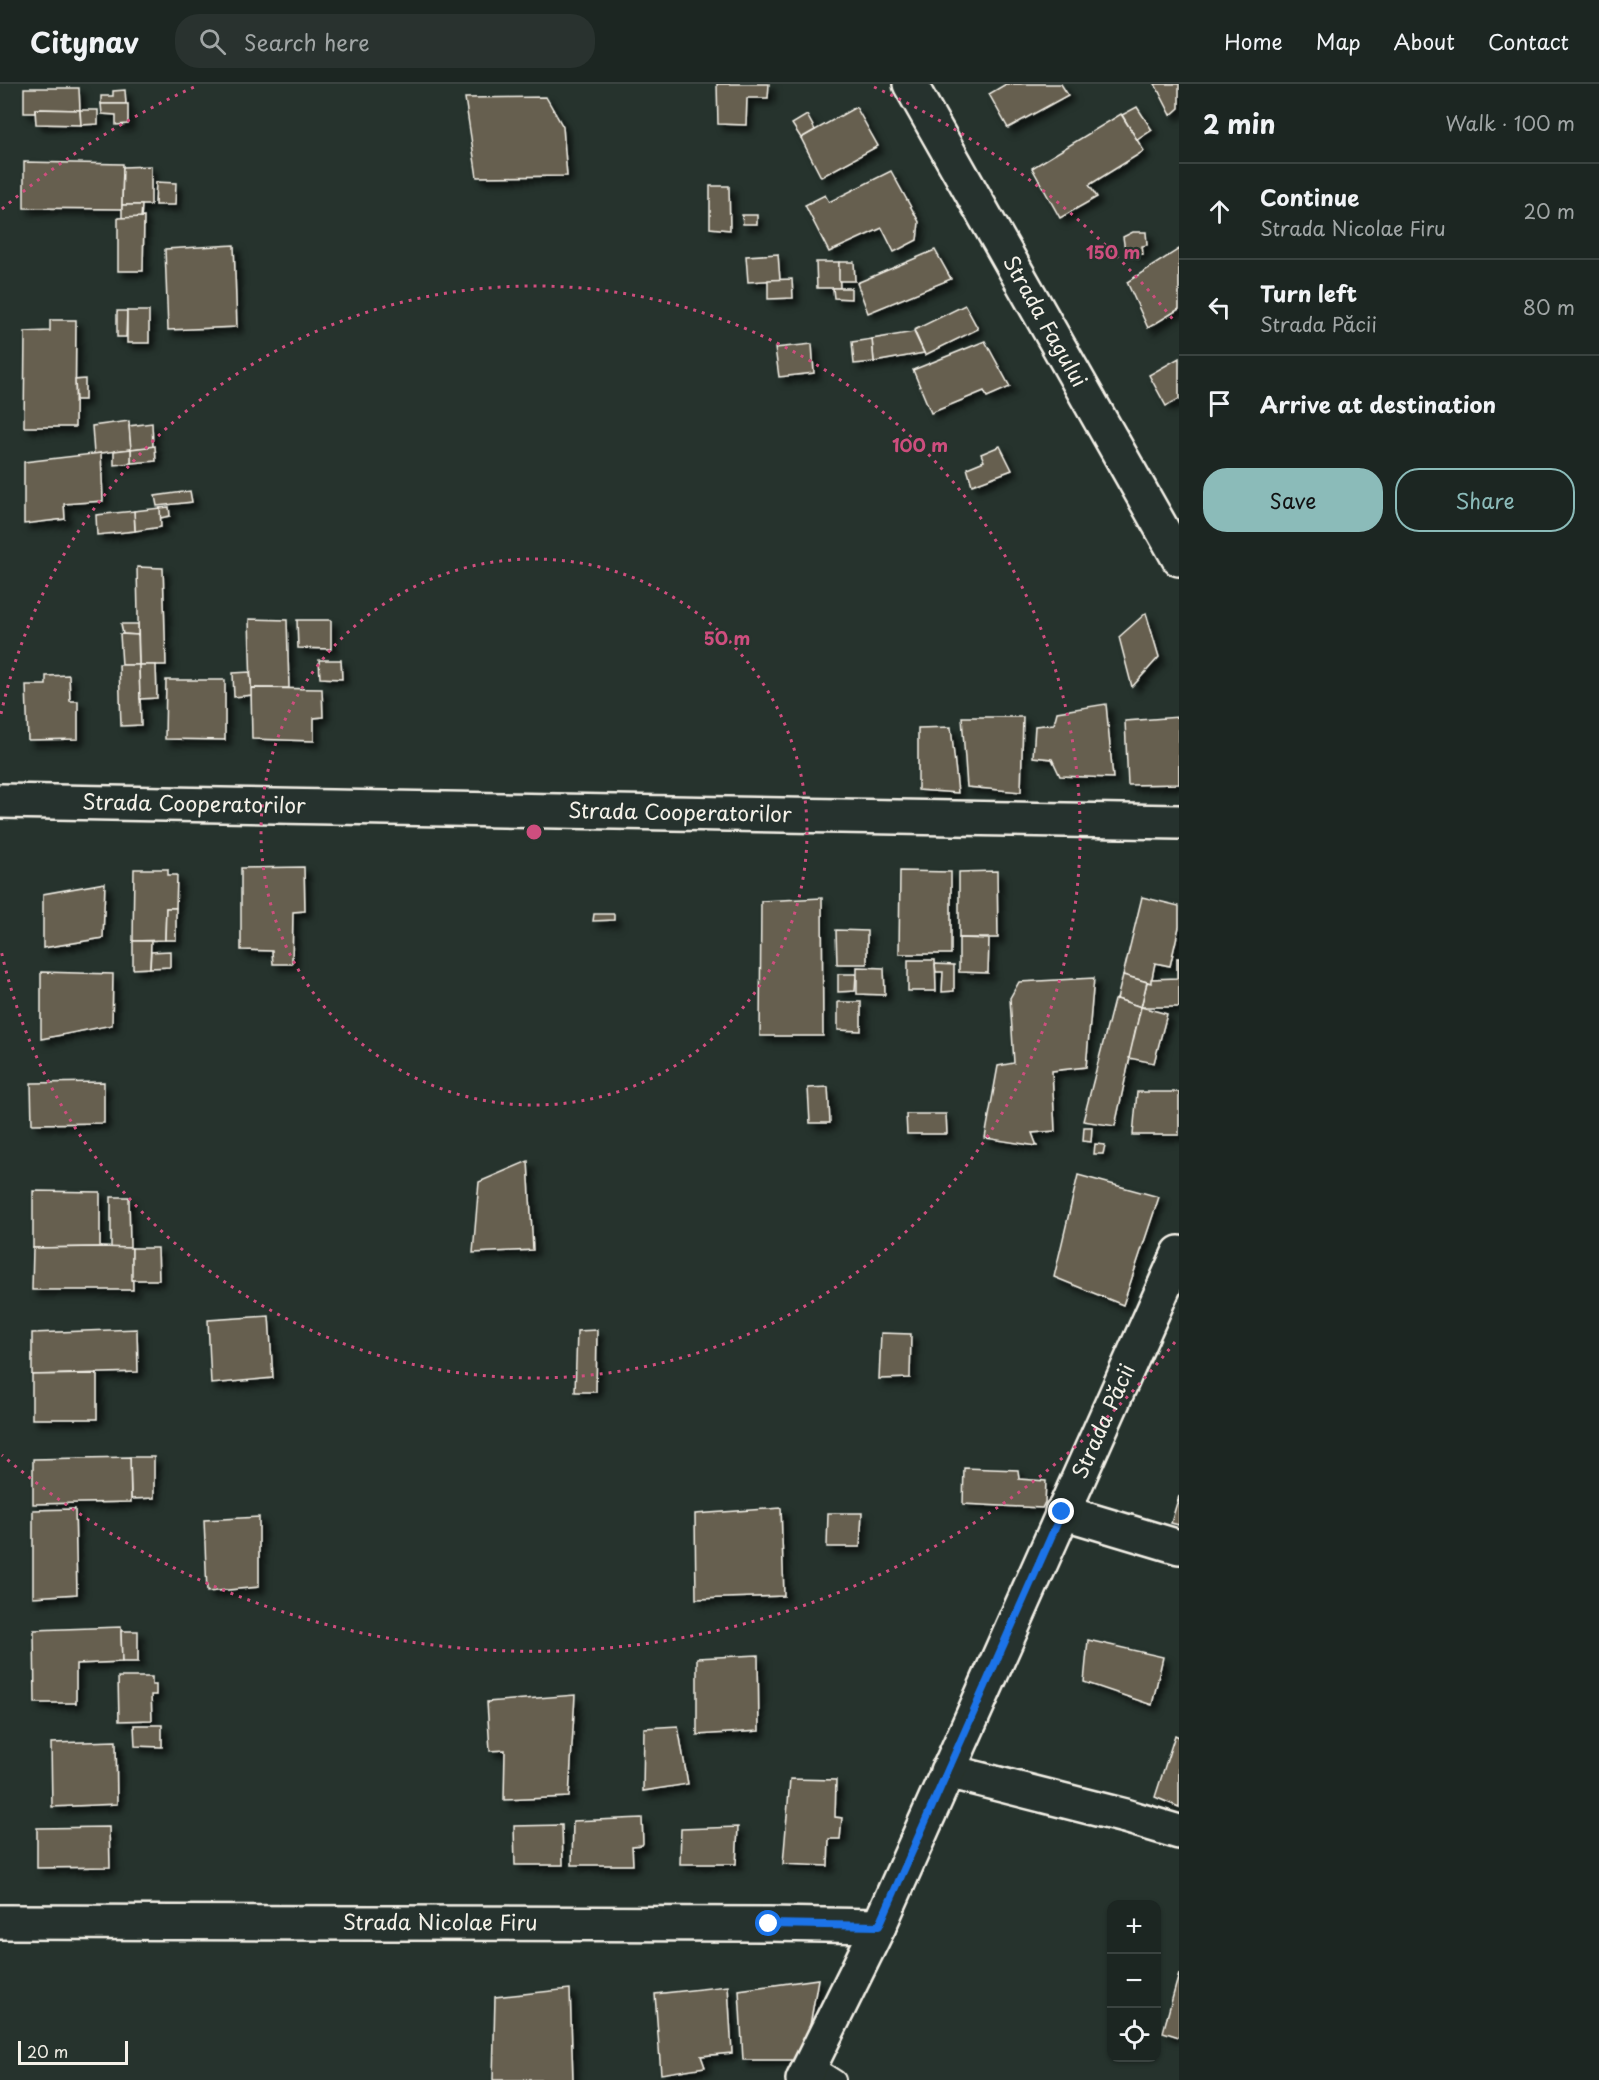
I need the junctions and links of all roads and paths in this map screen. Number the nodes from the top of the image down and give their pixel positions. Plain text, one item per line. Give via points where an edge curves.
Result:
1 (910, 84) edge
2 (1179, 559) edge
3 (0, 801) edge
4 (1179, 822) edge
5 (1179, 1253) edge
6 (1062, 1512) junction
7 (1179, 1547) edge
8 (947, 1771) junction
9 (1179, 1832) edge
10 (0, 1922) edge
11 (879, 1926) junction
12 (816, 2075) edge

1 - 2 street, Strada Fagului
3 - 4 street, Strada Cooperatorilor
5 - 6 street, Strada Păcii
6 - 7 street
6 - 8 street, Strada Păcii
8 - 9 street
8 - 11 street, Strada Păcii
10 - 11 street, Strada Nicolae Firu
11 - 12 street, Strada Păcii

